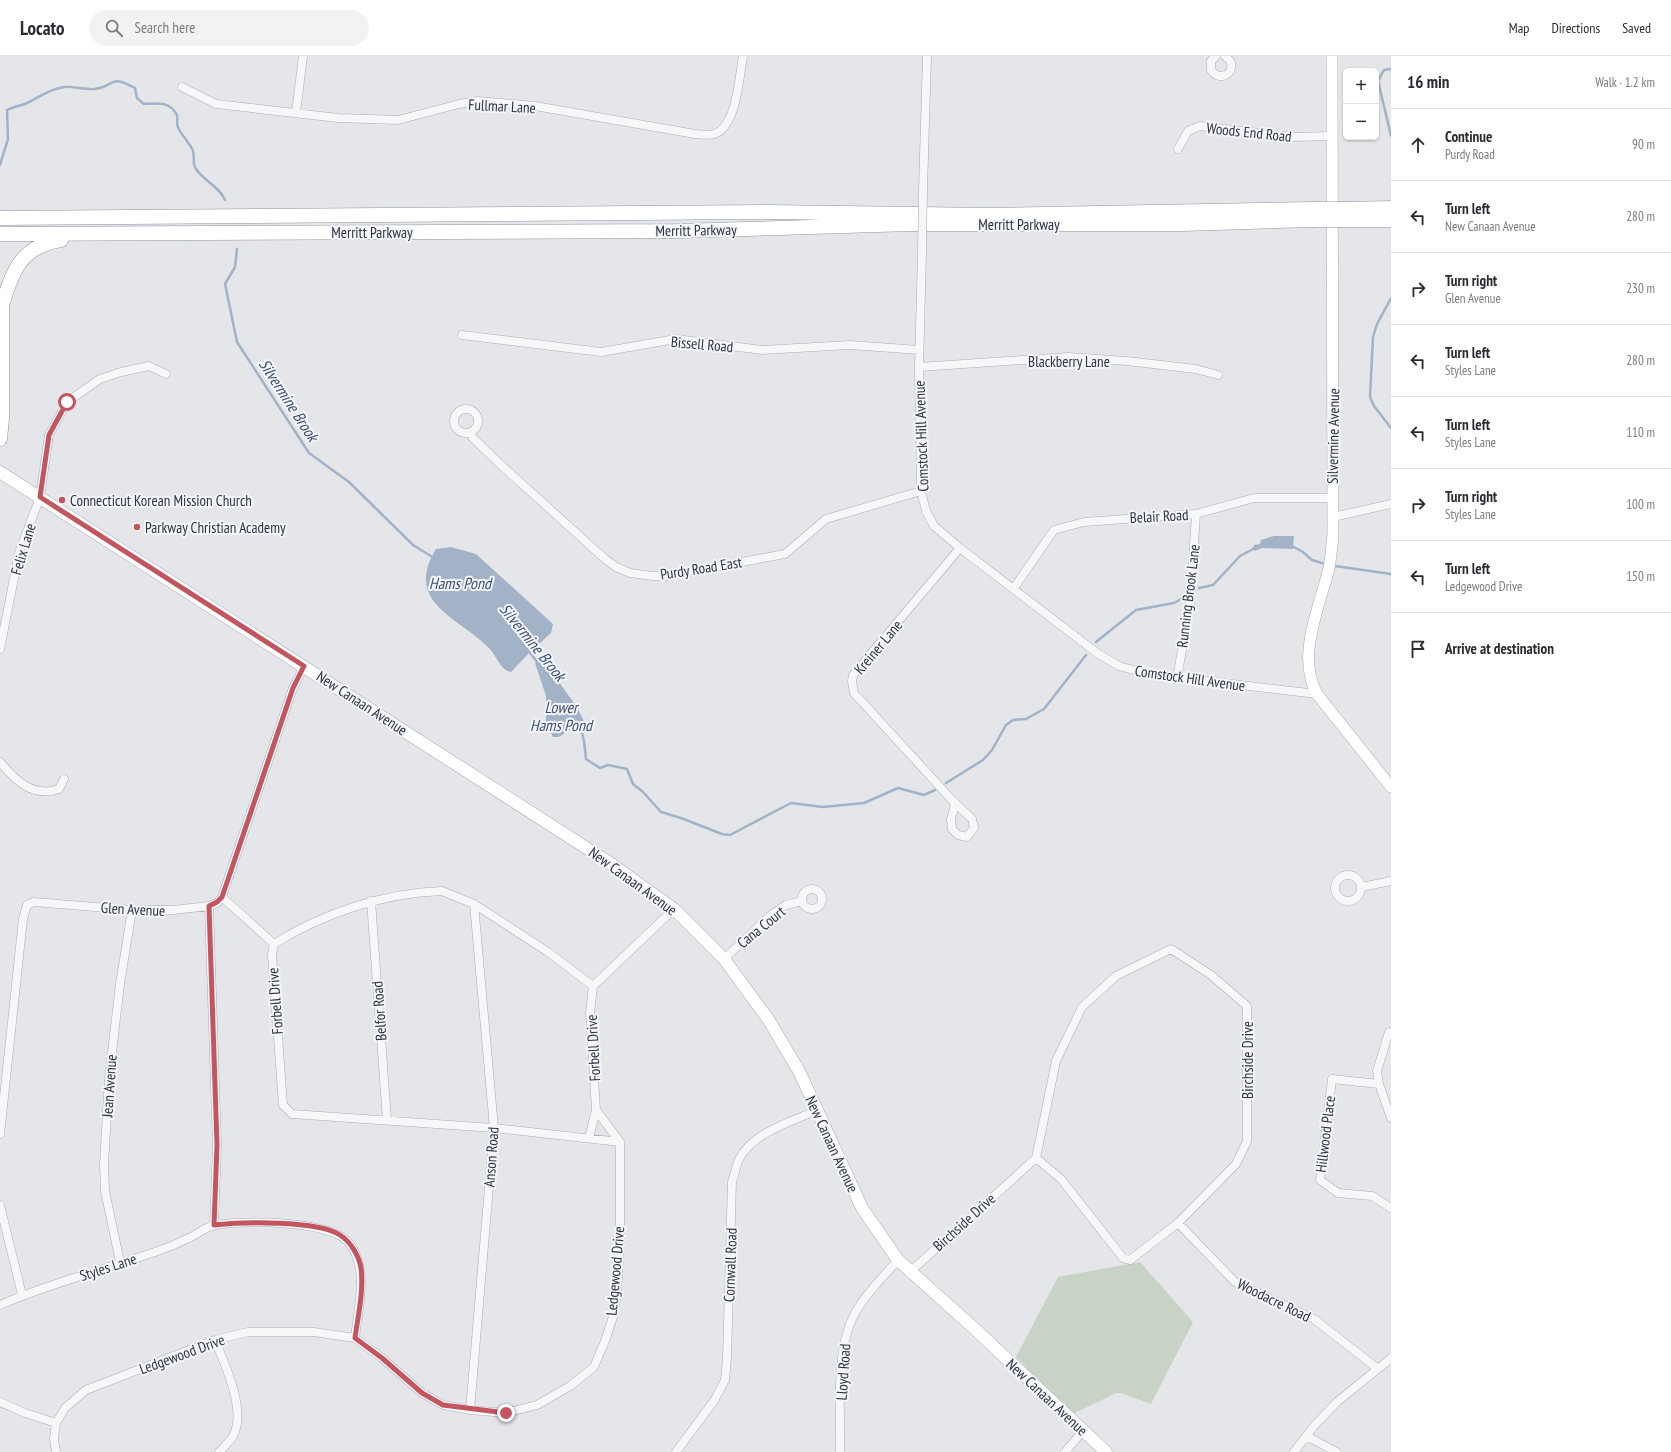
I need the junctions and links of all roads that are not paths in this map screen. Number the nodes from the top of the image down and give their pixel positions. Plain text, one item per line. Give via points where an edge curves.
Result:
1 (303, 56) edge
2 (743, 56) edge
3 (928, 56) edge
4 (1216, 56) edge
5 (1332, 56) edge
6 (1228, 57) edge
7 (182, 87) dead end
8 (296, 112) junction
9 (1332, 136) junction
10 (1178, 149) dead end
11 (1391, 208) edge
12 (1312, 215) junction
13 (1382, 216) edge
14 (0, 218) edge
15 (0, 234) edge
16 (105, 234) junction
17 (1, 302) edge
18 (462, 335) dead end
19 (919, 350) junction
20 (918, 367) junction
21 (166, 374) dead end
22 (1218, 375) dead end
23 (471, 432) dead end
24 (0, 439) edge
25 (0, 472) edge
26 (921, 491) junction
27 (40, 497) junction
28 (1333, 498) junction
29 (1391, 504) edge
30 (1196, 514) junction
31 (1333, 517) junction
32 (960, 548) junction
33 (1014, 588) junction
34 (0, 649) edge
35 (304, 666) junction
36 (1177, 678) junction
37 (1317, 694) junction
38 (0, 762) edge
39 (64, 779) dead end
40 (1391, 787) edge
41 (952, 800) dead end
42 (1391, 881) edge
43 (1362, 887) dead end
44 (222, 897) junction
45 (371, 901) junction
46 (802, 901) dead end
47 (474, 904) junction
48 (209, 906) junction
49 (674, 909) junction
50 (132, 910) junction
51 (274, 944) junction
52 (724, 959) junction
53 (593, 986) junction
54 (1389, 1032) dead end
55 (1379, 1084) junction
56 (596, 1110) junction
57 (817, 1110) junction
58 (1391, 1118) edge
59 (387, 1120) junction
60 (494, 1128) junction
61 (0, 1134) edge
62 (589, 1138) junction
63 (620, 1142) junction
64 (1036, 1158) junction
65 (0, 1204) edge
66 (1391, 1208) edge
67 (1178, 1223) junction
68 (214, 1225) junction
69 (898, 1260) junction
70 (120, 1262) junction
71 (911, 1270) junction
72 (22, 1295) junction
73 (0, 1305) edge
74 (355, 1338) junction
75 (215, 1340) junction
76 (1389, 1363) edge
77 (1378, 1369) junction
78 (0, 1402) edge
79 (470, 1410) junction
80 (56, 1423) junction
81 (1083, 1431) junction
82 (1306, 1436) junction
83 (56, 1452) edge
84 (219, 1452) edge
85 (676, 1452) edge
86 (840, 1452) edge
87 (1065, 1452) edge
88 (1106, 1452) edge
89 (1294, 1452) edge
90 (1337, 1452) edge

1 - 8 street
2 - 8 street, Fullmar Lane via 732,116 723,130 713,135 535,106 478,102 459,104 398,120 338,118
3 - 19 street, Comstock Hill Avenue, bridge
4 - 6 street via 1211,61 1210,70 1221,77 1231,70
5 - 9 street, Silvermine Avenue
7 - 8 street, Fullmar Lane via 216,104
9 - 10 street, Woods End Road via 1292,137 1200,126 1188,131
9 - 28 street, Silvermine Avenue
11 - 13 highway, Merritt Parkway
12 - 13 highway, Merritt Parkway, bridge
12 - 14 highway, Merritt Parkway via 767,212
12 - 16 highway, Merritt Parkway via 1183,224 911,224 677,231
15 - 16 highway, Merritt Parkway
16 - 17 highway via 43,244 29,252 13,271
17 - 24 highway
18 - 19 street, Bissell Road via 601,352 676,339 762,350 850,345
19 - 20 street, Comstock Hill Avenue
20 - 22 street, Blackberry Lane via 1068,357 1189,368
20 - 26 street, Comstock Hill Avenue
21 - 27 street, Felix Lane via 149,366 121,372 100,379 67,402 49,435
23 - 26 street, Purdy Road East via 473,438 500,464 605,559 616,567 639,575 668,576 785,554 826,520
25 - 27 main road, New Canaan Avenue
26 - 32 street, Comstock Hill Avenue via 926,511 934,526
27 - 34 street, Felix Lane via 19,553
27 - 35 main road, New Canaan Avenue
28 - 30 street, Belair Road via 1254,498
28 - 31 street, Silvermine Avenue
29 - 31 street
30 - 33 street, Belair Road via 1084,522 1054,530
30 - 36 street, Running Brook Lane via 1190,605
31 - 37 street, Silvermine Avenue via 1332,553 1309,658 1311,680
32 - 33 street, Comstock Hill Avenue
32 - 41 street, Kreiner Lane via 852,678 854,693
33 - 36 street, Comstock Hill Avenue via 1107,660 1132,671
35 - 44 street via 293,688
35 - 49 main road, New Canaan Avenue via 607,860
36 - 37 street, Comstock Hill Avenue
37 - 40 street, Silvermine Avenue
38 - 39 street via 10,774 30,789 48,793 59,789
42 - 43 street
44 - 48 street, Glen Avenue
44 - 51 street
45 - 47 street via 442,891
45 - 51 street via 324,919
45 - 59 street, Belfor Road
46 - 52 street, Cana Court via 786,905 771,915
47 - 53 street via 548,952
47 - 60 street, Anson Road
48 - 50 street, Glen Avenue via 173,910
48 - 68 street via 217,1145
49 - 52 main road, New Canaan Avenue
49 - 53 street
50 - 61 street, Glen Avenue via 34,902 27,905 23,919
50 - 70 street, Jean Avenue via 109,1078 104,1165 105,1191
51 - 59 street, Forbell Drive via 272,955 283,1105 292,1114
52 - 57 main road, New Canaan Avenue via 782,1040
53 - 56 street, Forbell Drive via 590,1013
54 - 55 street via 1377,1071
55 - 58 street
55 - 66 street, Hillwood Place via 1332,1079 1320,1180 1338,1193 1372,1196
56 - 62 street, Forbell Drive
56 - 63 street
57 - 69 main road, New Canaan Avenue via 862,1208
57 - 85 street, Cornwall Road via 764,1133 750,1143 740,1157 732,1182 727,1358 724,1380 714,1401
59 - 60 street, Forbell Drive
60 - 62 street, Forbell Drive
60 - 79 street, Anson Road
62 - 63 street, Forbell Drive
63 - 79 street, Ledgewood Drive via 617,1294 606,1341 594,1367 570,1386 537,1405 506,1413
64 - 67 street, Birchside Drive via 1061,1179 1123,1258 1130,1260
64 - 67 street, Birchside Drive via 1056,1061 1082,1006 1116,976 1170,949 1211,975 1247,1006 1247,1141 1236,1164
64 - 71 street, Birchside Drive
65 - 72 street
67 - 77 street, Woodacre Road via 1235,1282 1314,1319
68 - 70 street, Styles Lane via 155,1252
68 - 74 street, Styles Lane via 249,1222 326,1229 340,1234 355,1251 360,1267 361,1286
69 - 71 main road, New Canaan Avenue
69 - 86 street, Lloyd Road via 857,1310 845,1336 841,1366
70 - 72 street, Styles Lane
71 - 81 main road, New Canaan Avenue
72 - 73 street, Styles Lane
74 - 75 street, Ledgewood Drive via 314,1332 271,1331 248,1332
74 - 79 street, Ledgewood Drive via 422,1393 443,1405
75 - 80 street, Ledgewood Drive via 86,1390 65,1408
75 - 84 street via 227,1368 238,1419 232,1438
76 - 77 street
77 - 82 street via 1337,1402
78 - 80 street
80 - 83 street, Ledgewood Drive
81 - 87 street
81 - 88 main road, New Canaan Avenue
82 - 89 street
82 - 90 street

